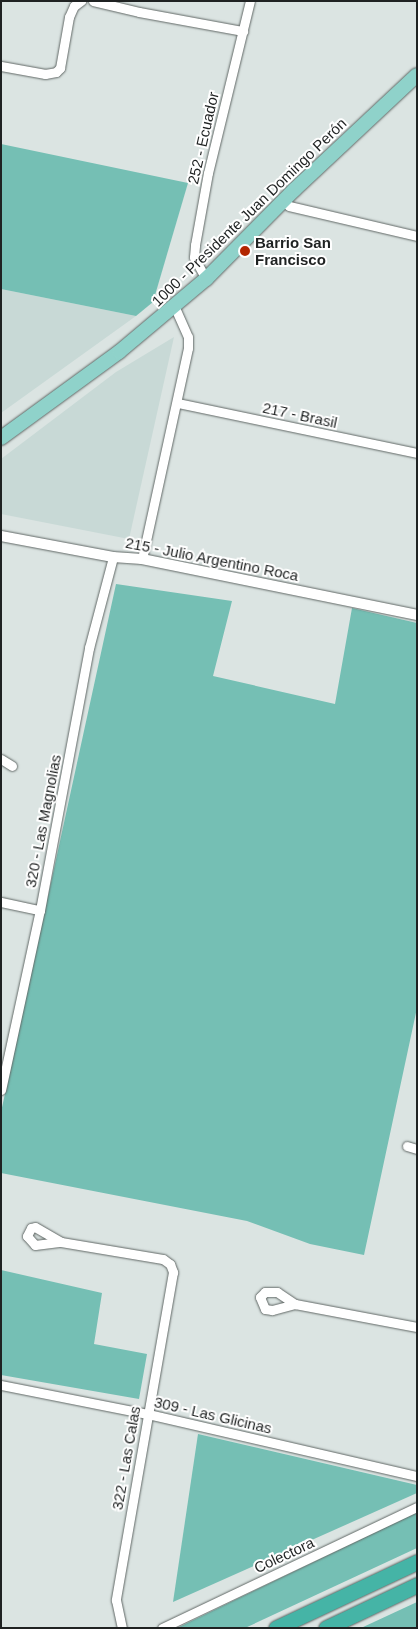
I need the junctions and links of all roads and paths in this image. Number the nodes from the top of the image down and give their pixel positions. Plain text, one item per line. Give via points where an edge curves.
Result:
1 (81, 1) edge
2 (93, 1) edge
3 (250, 1) edge
4 (243, 31) junction
5 (1, 66) edge
6 (417, 75) edge
7 (284, 202) junction
8 (417, 236) edge
9 (206, 279) junction
10 (174, 306) junction
11 (178, 403) junction
12 (1, 438) edge
13 (417, 453) edge
14 (1, 536) edge
15 (113, 556) junction
16 (142, 559) junction
17 (417, 615) edge
18 (1, 759) edge
19 (12, 766) dead end
20 (1, 902) edge
21 (40, 910) junction
22 (1, 1090) edge
23 (407, 1146) dead end
24 (417, 1149) edge
25 (61, 1242) dead end
26 (295, 1304) dead end
27 (417, 1327) edge
28 (1, 1385) edge
29 (148, 1414) junction
30 (417, 1476) edge
31 (417, 1508) edge
32 (417, 1562) edge
33 (417, 1585) edge
34 (122, 1628) edge
35 (162, 1628) edge
36 (276, 1628) edge
37 (326, 1628) edge

1 - 5 street via 74,6 69,18 60,68 56,72 45,74
2 - 4 street
3 - 4 street, 252 - Ecuador
4 - 9 street, 252 - Ecuador via 208,174 195,245 194,257
6 - 7 main road, 1000 - Presidente Juan Domingo Perón
7 - 8 street via 289,206
7 - 9 main road, 1000 - Presidente Juan Domingo Perón
9 - 10 main road, 1000 - Presidente Juan Domingo Perón
10 - 11 street via 188,343
10 - 12 main road, 1000 - Presidente Juan Domingo Perón via 119,352
11 - 13 street, 217 - Brasil
11 - 16 street
14 - 15 street, 215 - Julio Argentino Roca
15 - 16 street, 215 - Julio Argentino Roca
15 - 21 street, 320 - Las Magnolias via 89,648
16 - 17 street, 215 - Julio Argentino Roca
18 - 19 street
20 - 21 street
21 - 22 street, 320 - Las Magnolias
23 - 24 street
25 - 29 street, 322 - Las Calas via 163,1259 170,1264 173,1272 171,1288
26 - 27 street
28 - 29 street, 309 - Las Glicinas
29 - 30 street, 309 - Las Glicinas
29 - 34 street, 322 - Las Calas via 116,1600
31 - 35 street, Colectora
32 - 36 highway
33 - 37 highway

